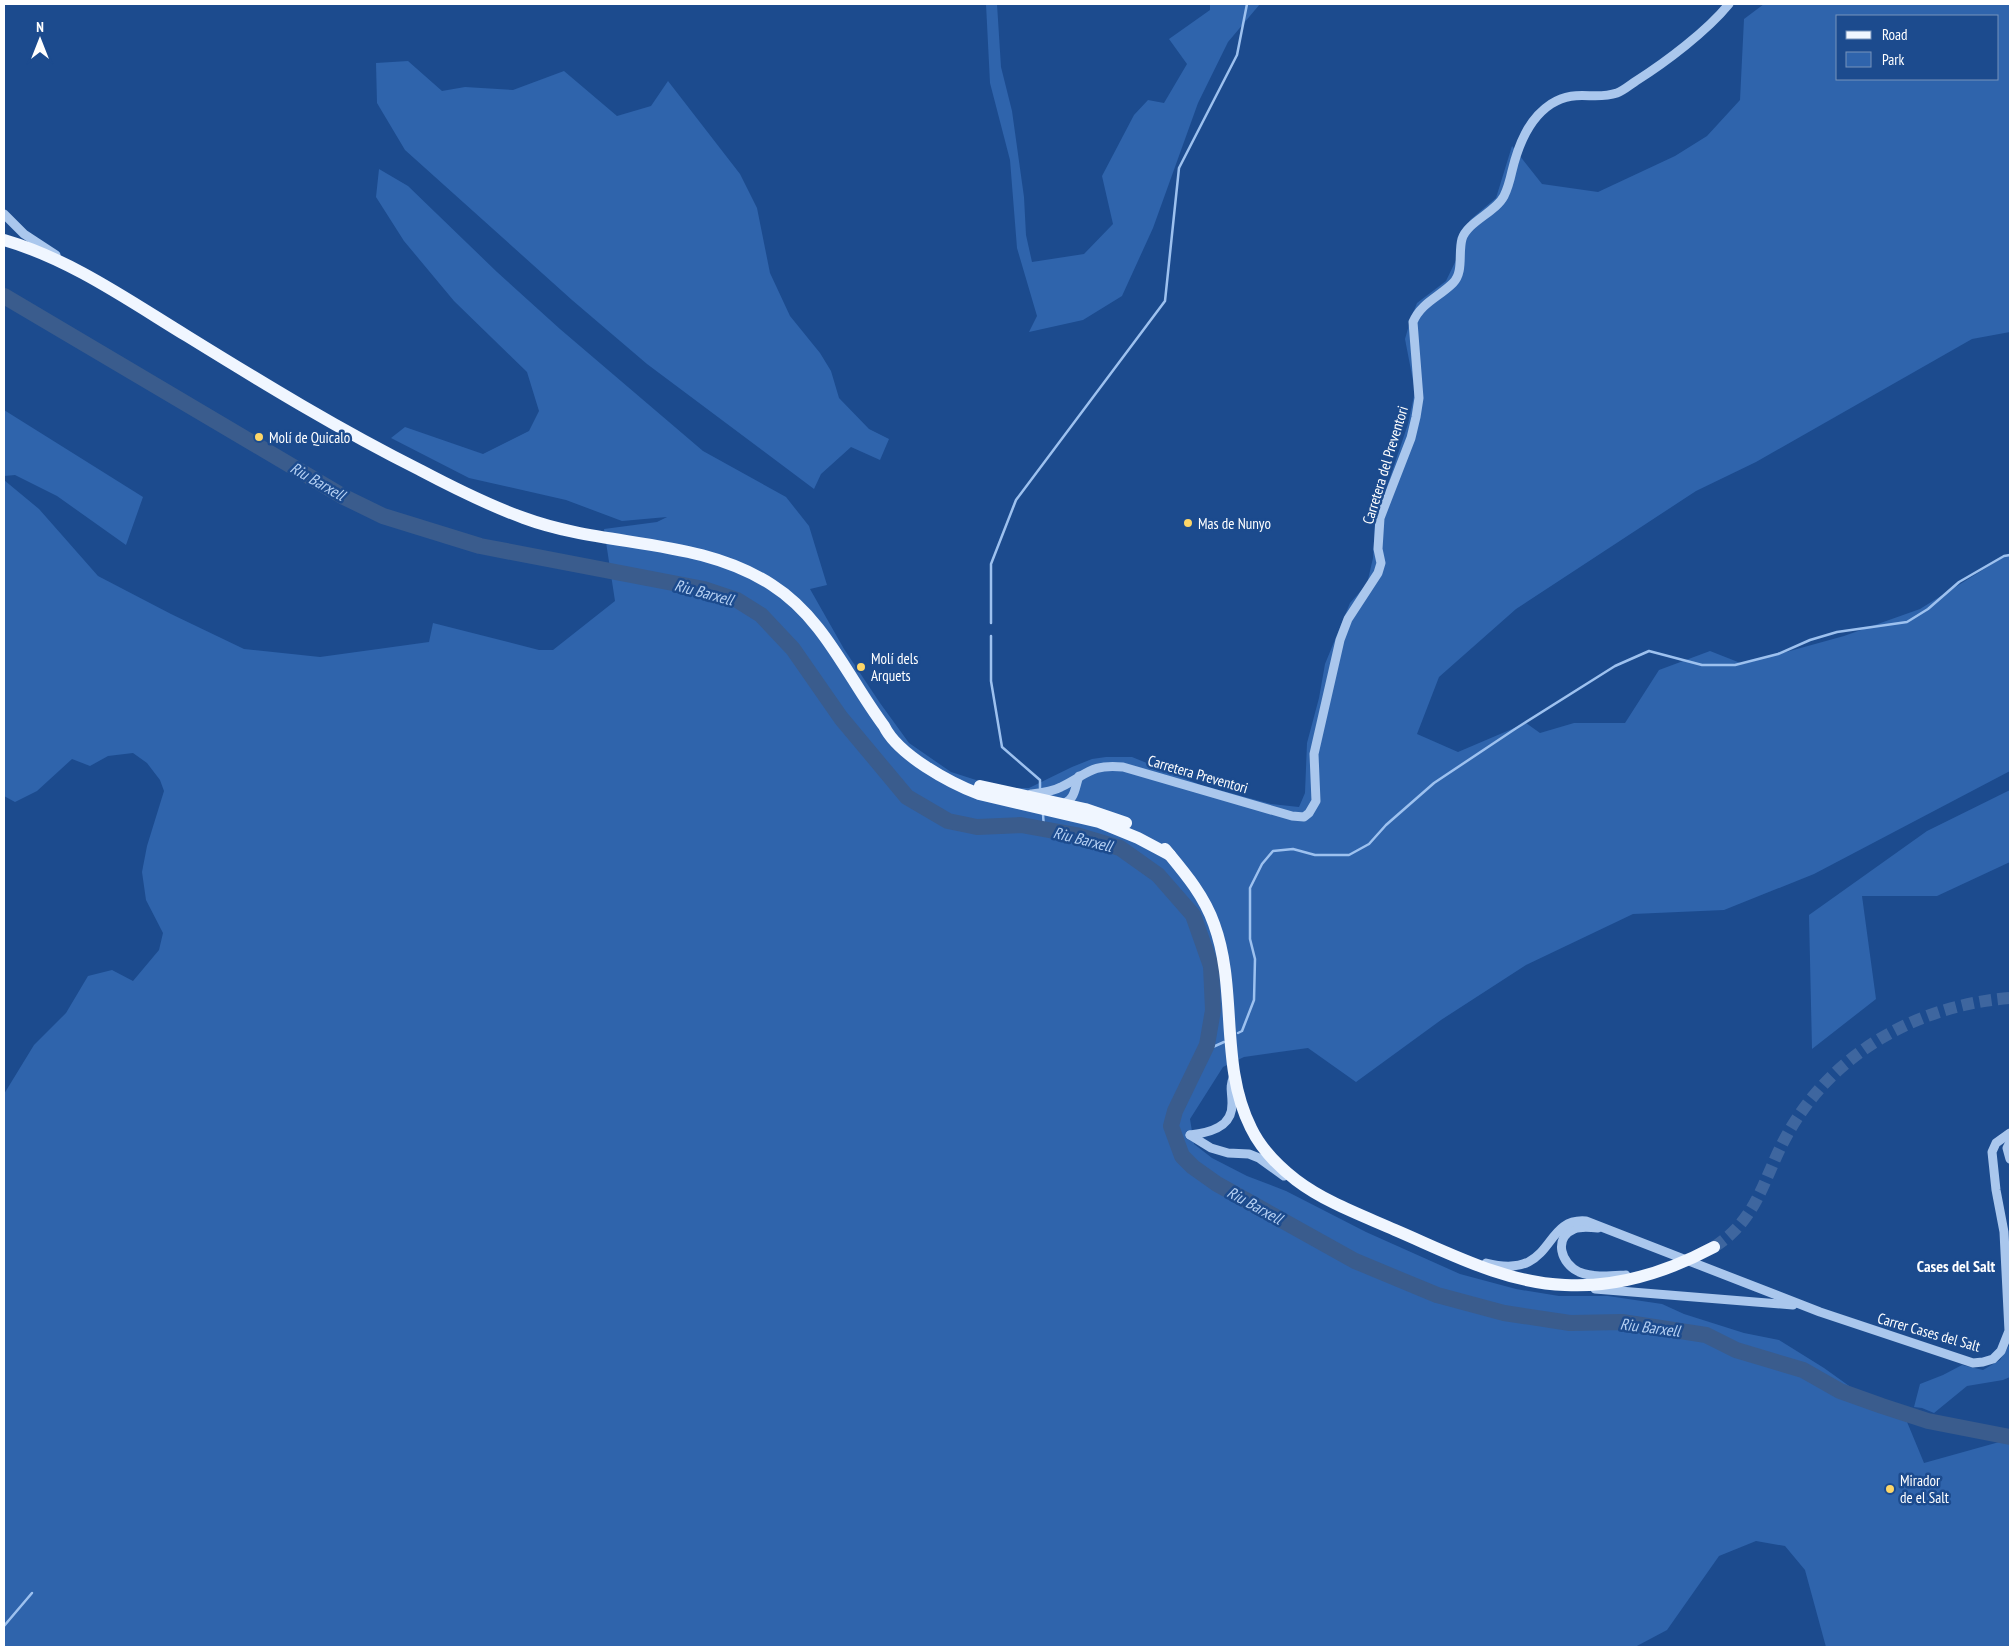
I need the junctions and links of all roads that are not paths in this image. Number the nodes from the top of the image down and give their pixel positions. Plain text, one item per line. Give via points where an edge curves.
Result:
1 (1729, 4) edge
2 (4, 214) edge
3 (4, 240) edge
4 (83, 273) junction
5 (1079, 776) junction
6 (1062, 787) junction
7 (1074, 797) junction
8 (1022, 801) junction
9 (1062, 805) junction
10 (1085, 809) junction
11 (1309, 813) joint
12 (1099, 822) junction
13 (1170, 856) junction
14 (1235, 1073) junction
15 (1216, 1131) junction
16 (2010, 1133) edge
17 (2010, 1142) edge
18 (1211, 1148) junction
19 (2010, 1159) edge
20 (1296, 1180) junction
21 (1605, 1229) junction
22 (1714, 1247) tunnel mouth
23 (1447, 1253) junction
24 (1648, 1274) junction
25 (1564, 1285) junction
26 (1804, 1306) junction

1 - 11 street, Carretera del Preventori via 1716,20 1618,93 1573,94 1549,105 1533,120 1522,137 1504,198 1462,238 1459,269 1454,282 1416,314 1413,322 1419,398 1416,417 1380,518 1378,574 1348,619 1340,640 1314,754 1317,793
2 - 4 street via 24,234
3 - 4 main road
4 - 8 main road via 346,431 481,500 554,528 710,557 757,575 787,595 819,628 889,735 916,759 946,780 979,794
5 - 6 street, Carretera Preventori
5 - 7 street
5 - 11 street, Carretera Preventori via 1106,766 1123,767 1292,816 1304,817
6 - 8 street, Carretera Preventori
6 - 9 street via 1058,794
7 - 9 street
7 - 10 street
8 - 9 main road
8 - 12 main road
9 - 10 main road
9 - 12 street via 1065,810 1089,815
10 - 13 main road via 1124,822 1162,845
12 - 13 main road
13 - 14 main road via 1188,876 1204,902 1217,933
14 - 15 street via 1230,1087 1230,1115
14 - 20 main road via 1242,1107 1256,1138 1273,1160
15 - 18 street via 1211,1138
15 - 18 street via 1190,1134
16 - 26 street, Carrer Cases del Salt via 1996,1143 1992,1152 2004,1232 2009,1324 2006,1341 1997,1355 1984,1362 1973,1363
17 - 19 street via 2007,1148
18 - 20 street via 1254,1156 1282,1175
20 - 23 main road via 1342,1206
21 - 23 street, Carrer Cases del Salt via 1586,1220 1569,1222 1537,1257 1518,1266 1497,1266
21 - 24 street via 1580,1227 1570,1232 1562,1247 1564,1261 1591,1275
21 - 26 street, Carrer Cases del Salt
22 - 24 main road via 1683,1263
23 - 25 main road via 1504,1275
24 - 25 main road via 1604,1283
25 - 26 street

